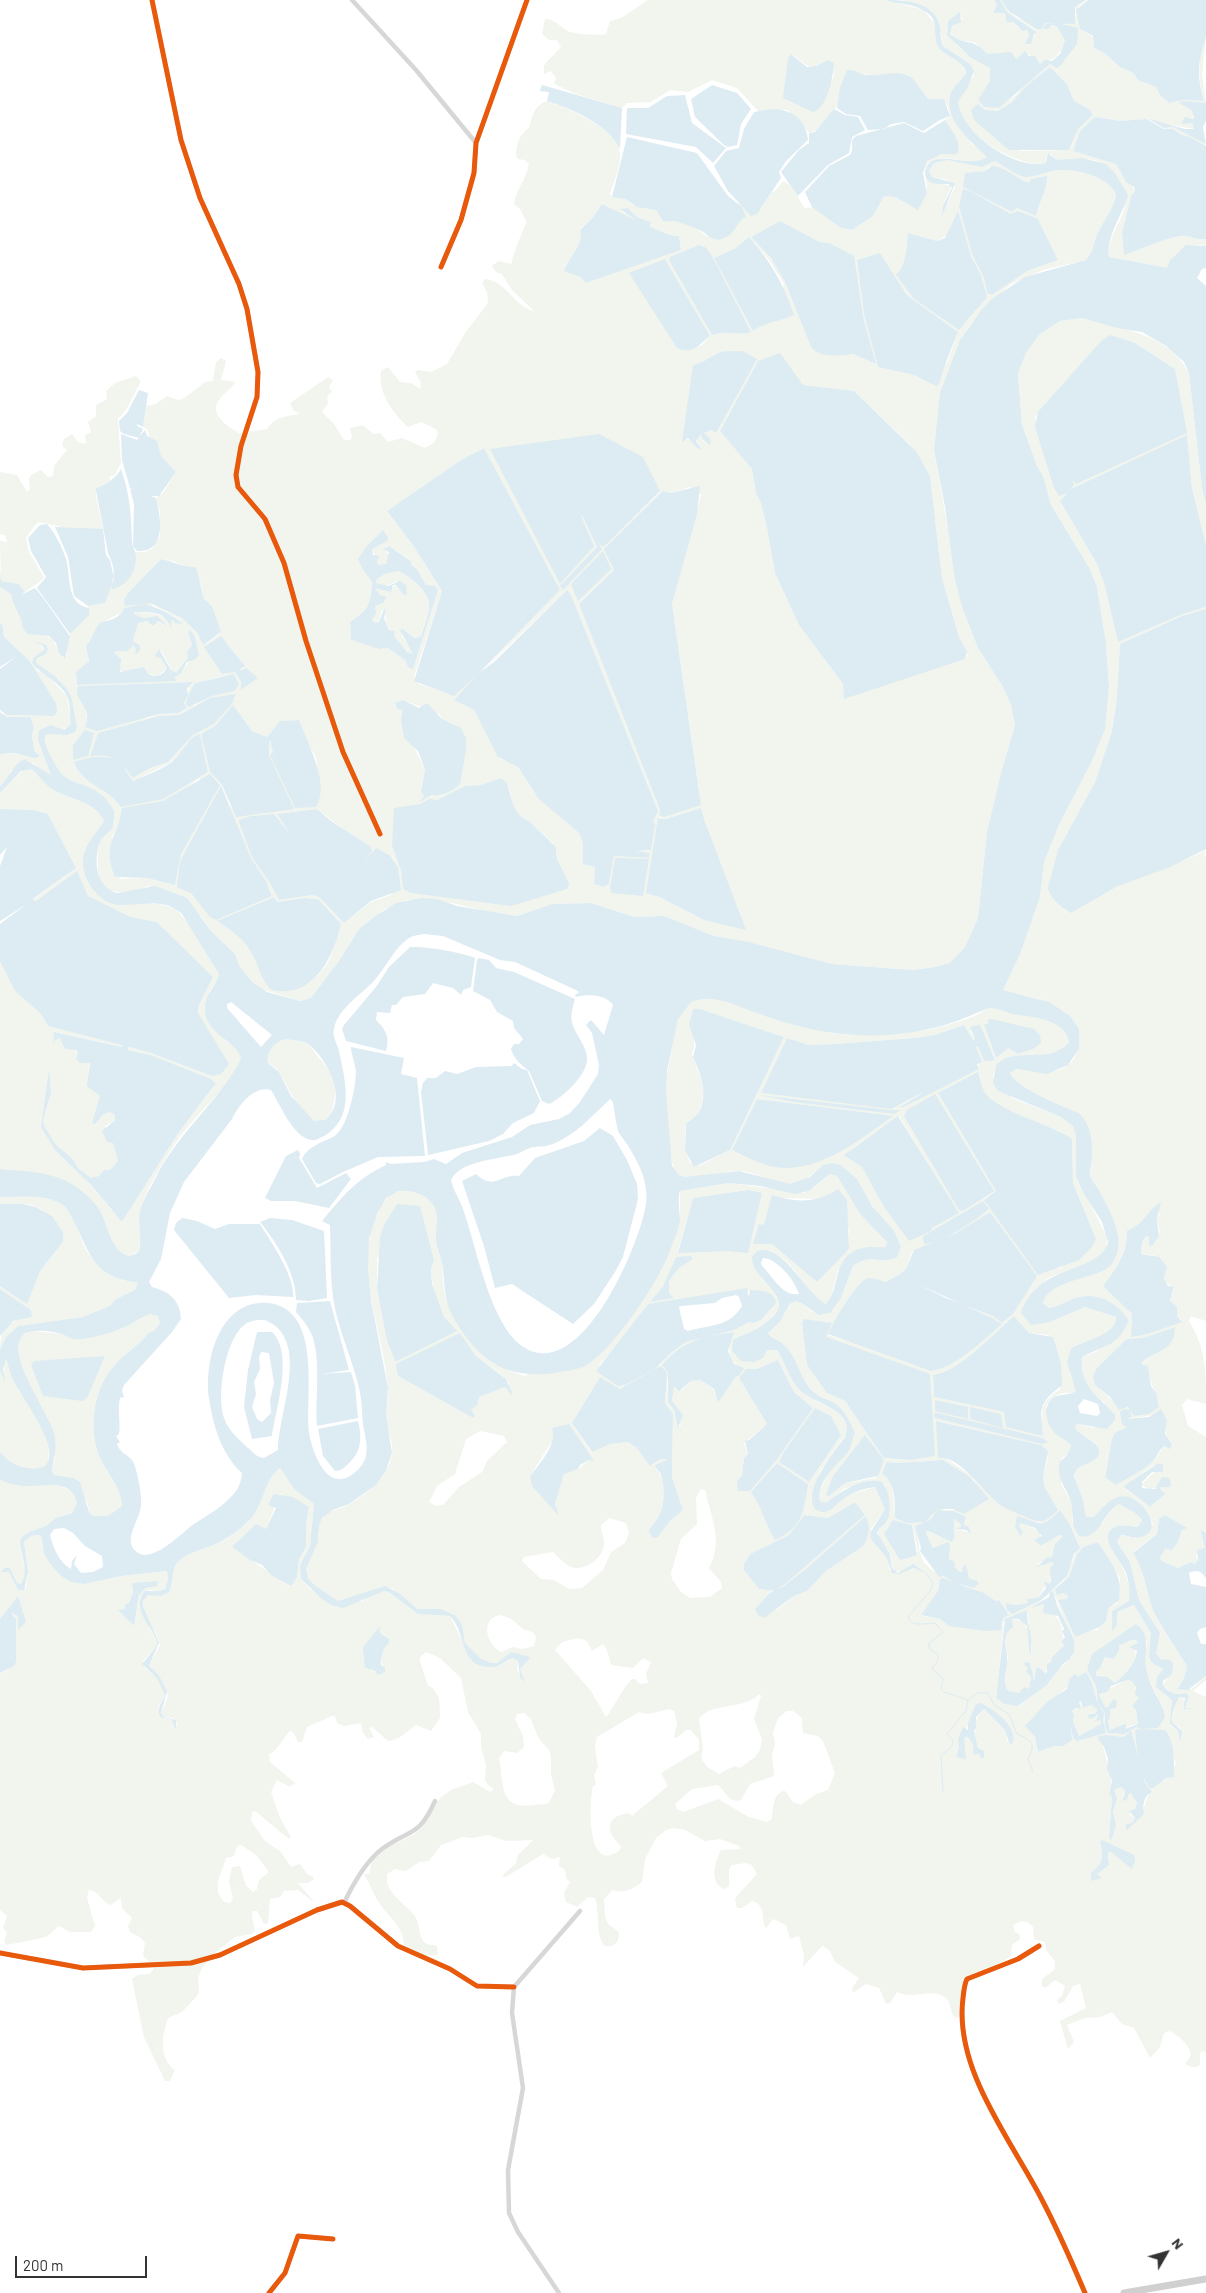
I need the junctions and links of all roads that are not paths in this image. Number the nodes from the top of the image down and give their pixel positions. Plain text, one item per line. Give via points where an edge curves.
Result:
1 (152, 0) edge
2 (352, 0) edge
3 (526, 0) edge
4 (476, 143) junction
5 (442, 267) dead end
6 (380, 834) dead end
7 (435, 1801) dead end
8 (344, 1903) junction
9 (580, 1911) dead end
10 (1039, 1946) dead end
11 (0, 1953) edge
12 (514, 1986) junction
13 (333, 2239) dead end
14 (1206, 2279) edge
15 (269, 2293) edge
16 (559, 2293) edge
17 (1085, 2293) edge
18 (1124, 2293) edge

1 - 6 street via 181,140 200,198 240,284 258,372 258,392 241,446 236,482 240,492 269,526 284,563 343,752
2 - 4 street
3 - 4 street
4 - 5 street via 474,173 466,206
7 - 8 street via 417,1830 374,1857
8 - 11 street via 328,1906 220,1955 191,1963 83,1968
8 - 12 street via 398,1946 450,1968 477,1986
9 - 12 street
10 - 17 street via 1018,1959 967,1979 962,2003 962,2029 968,2054 992,2110 1040,2196
12 - 16 street via 512,2020 523,2088 508,2170 509,2213
13 - 15 street via 298,2236 285,2273
14 - 18 main road

